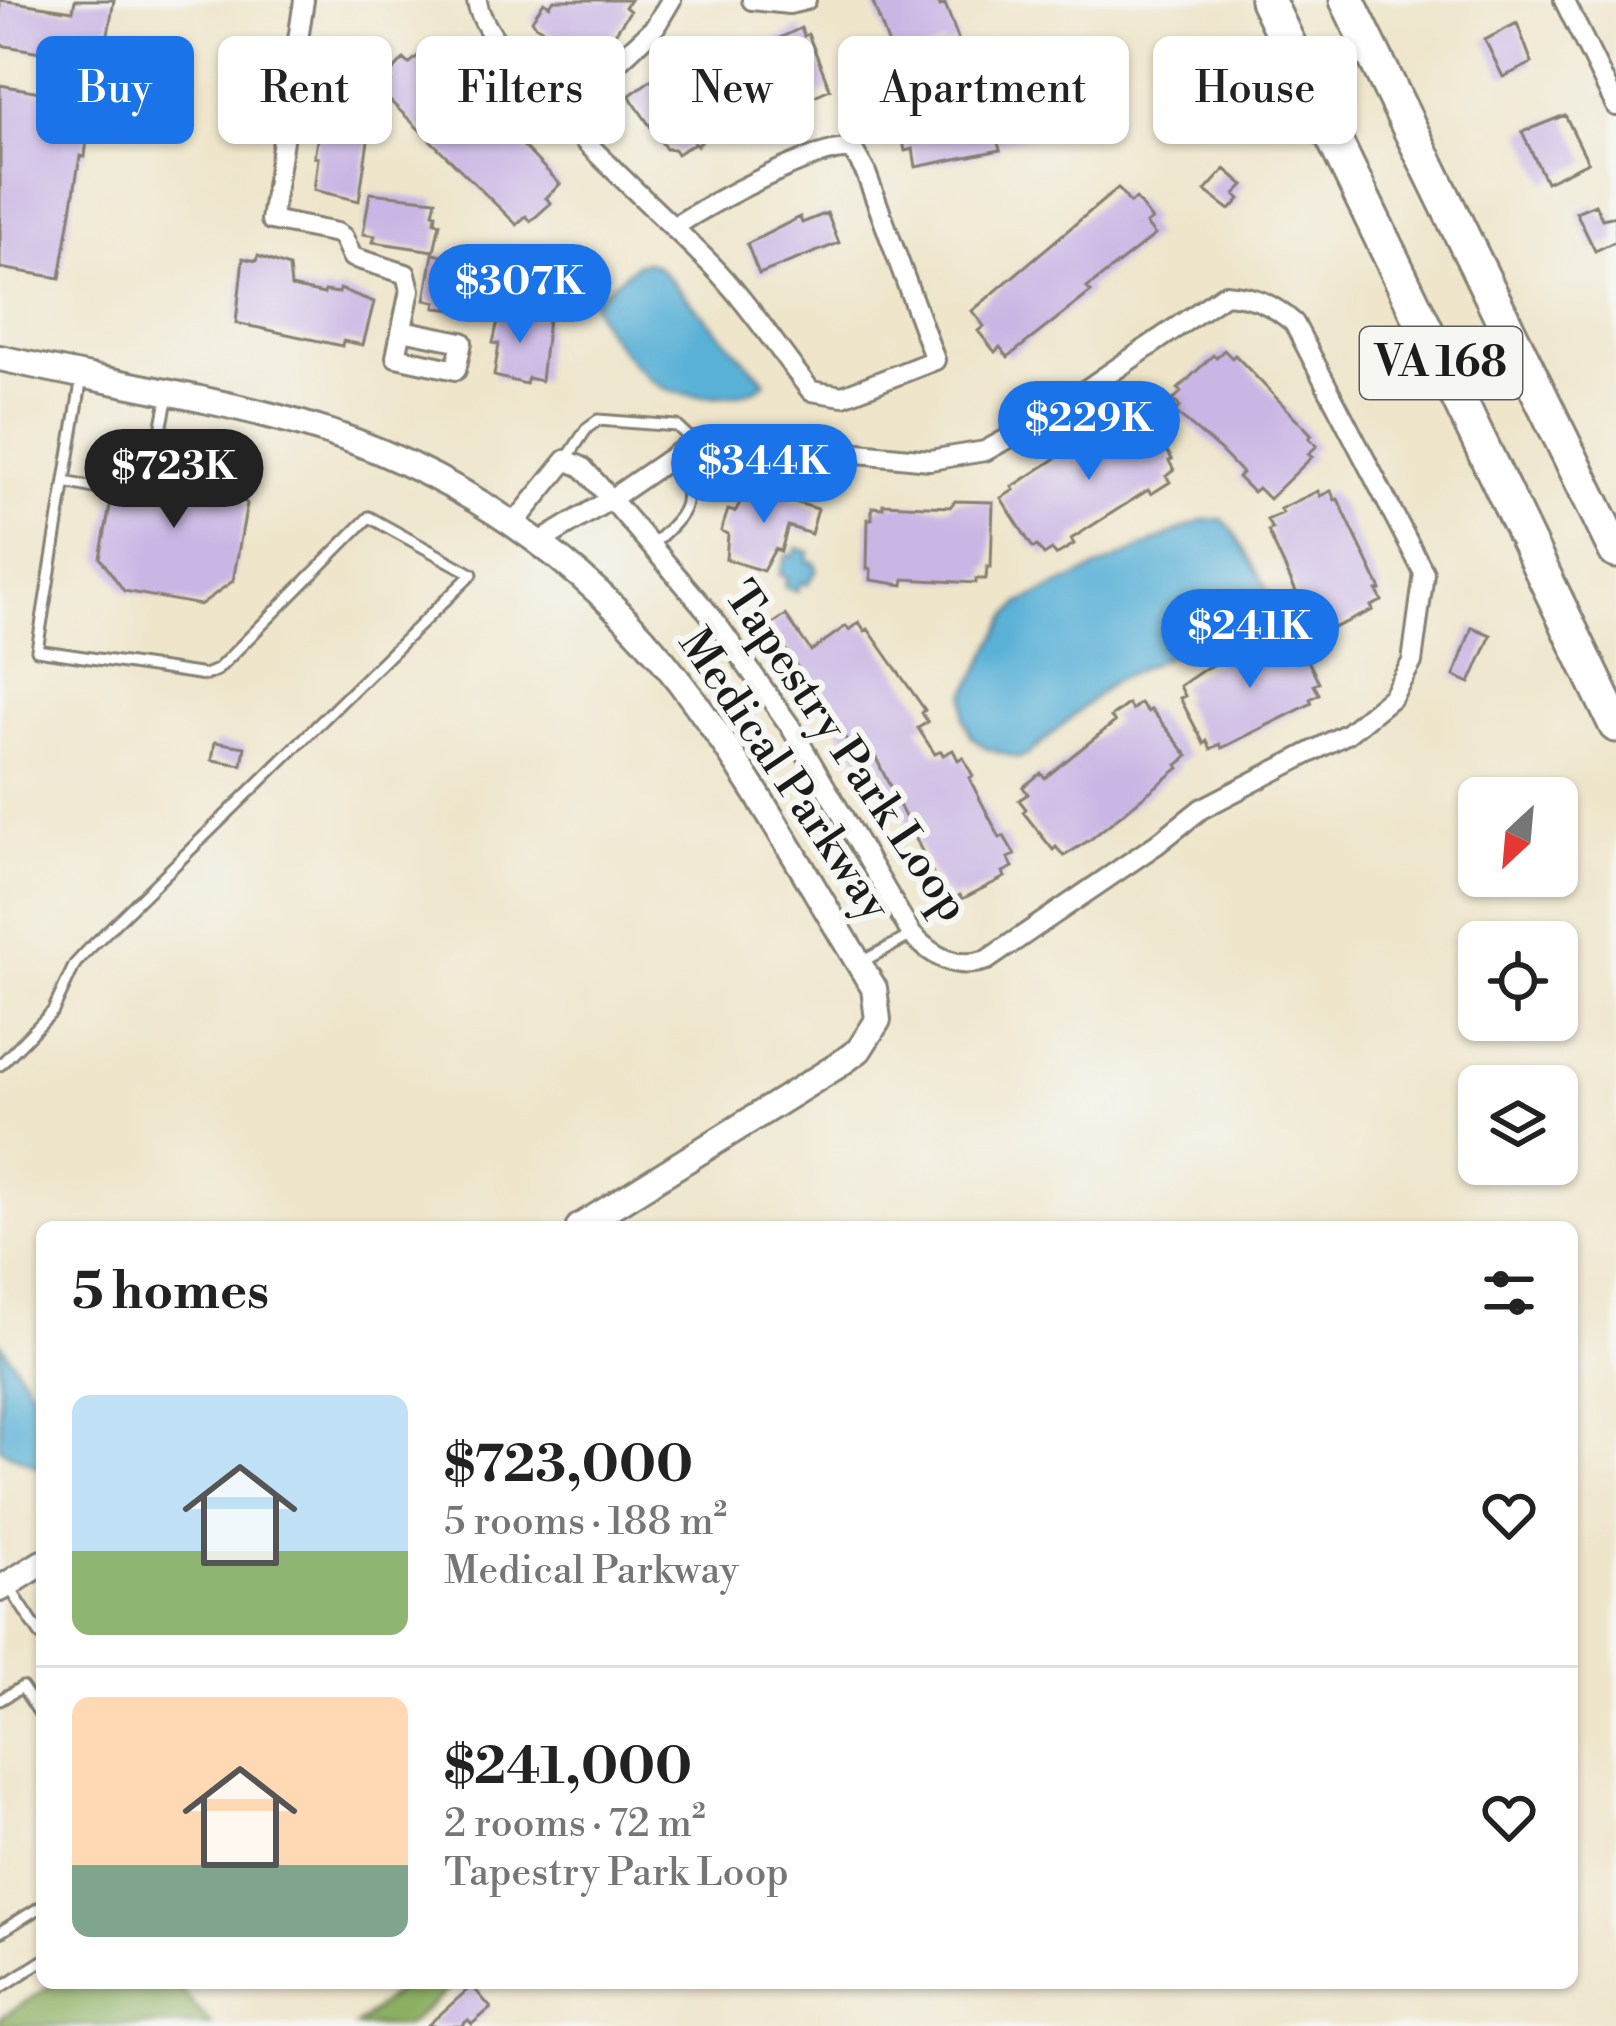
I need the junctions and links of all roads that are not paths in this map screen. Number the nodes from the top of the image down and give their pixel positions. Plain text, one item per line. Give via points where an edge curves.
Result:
1 (304, 0) edge
2 (477, 0) edge
3 (671, 0) edge
4 (752, 0) edge
5 (806, 0) edge
6 (1267, 0) edge
7 (1347, 0) edge
8 (1564, 0) edge
9 (625, 55) edge
10 (1616, 106) edge
11 (675, 226) junction
12 (402, 330) dead end
13 (0, 358) edge
14 (82, 376) junction
15 (168, 394) junction
16 (694, 442) junction
17 (674, 456) junction
18 (154, 460) dead end
19 (566, 460) junction
20 (65, 482) junction
21 (113, 492) dead end
22 (611, 499) junction
23 (514, 524) junction
24 (541, 542) junction
25 (651, 546) junction
26 (1616, 551) edge
27 (1616, 725) edge
28 (913, 934) junction
29 (858, 963) junction
30 (0, 1064) edge
31 (589, 1221) edge
32 (36, 1567) edge
33 (4, 1587) edge
34 (36, 1629) edge
35 (0, 1700) edge
36 (36, 1709) edge
37 (36, 1910) edge
38 (0, 1932) edge
39 (36, 1965) edge
40 (0, 1988) edge

1 - 12 street via 271,220 337,233 352,257 406,274
2 - 11 street via 484,25 533,87
3 - 9 street
4 - 5 street
6 - 27 highway, VA 168
7 - 26 highway, VA 168
8 - 10 street
11 - 11 street via 818,394 843,396 935,360 853,150 830,150
13 - 14 street, Medical Parkway
14 - 15 street, Medical Parkway
14 - 20 lane
15 - 18 lane
15 - 23 street, Medical Parkway via 346,440 465,492
16 - 17 street
16 - 19 lane via 677,426 598,420
16 - 28 street, Tapestry Park Loop via 930,460 985,451 1225,294 1250,296 1294,323 1424,573 1412,662 1392,698 1348,733 1201,809 987,960 950,962
17 - 22 street
17 - 25 lane via 689,492 686,507
19 - 22 street, Tapestry Park Loop
19 - 23 street
20 - 21 lane
20 - 30 lane via 37,650 205,675 369,517 472,574 88,950 52,1011
22 - 24 street
22 - 25 street, Tapestry Park Loop
23 - 24 street, Medical Parkway
24 - 29 street, Medical Parkway via 628,621 678,680
25 - 28 street, Tapestry Park Loop via 790,726
28 - 29 lane
29 - 31 street, Medical Parkway via 874,988 878,1021 859,1050
32 - 33 street
33 - 34 lane
35 - 36 lane via 22,1687
37 - 38 lane
39 - 40 lane

